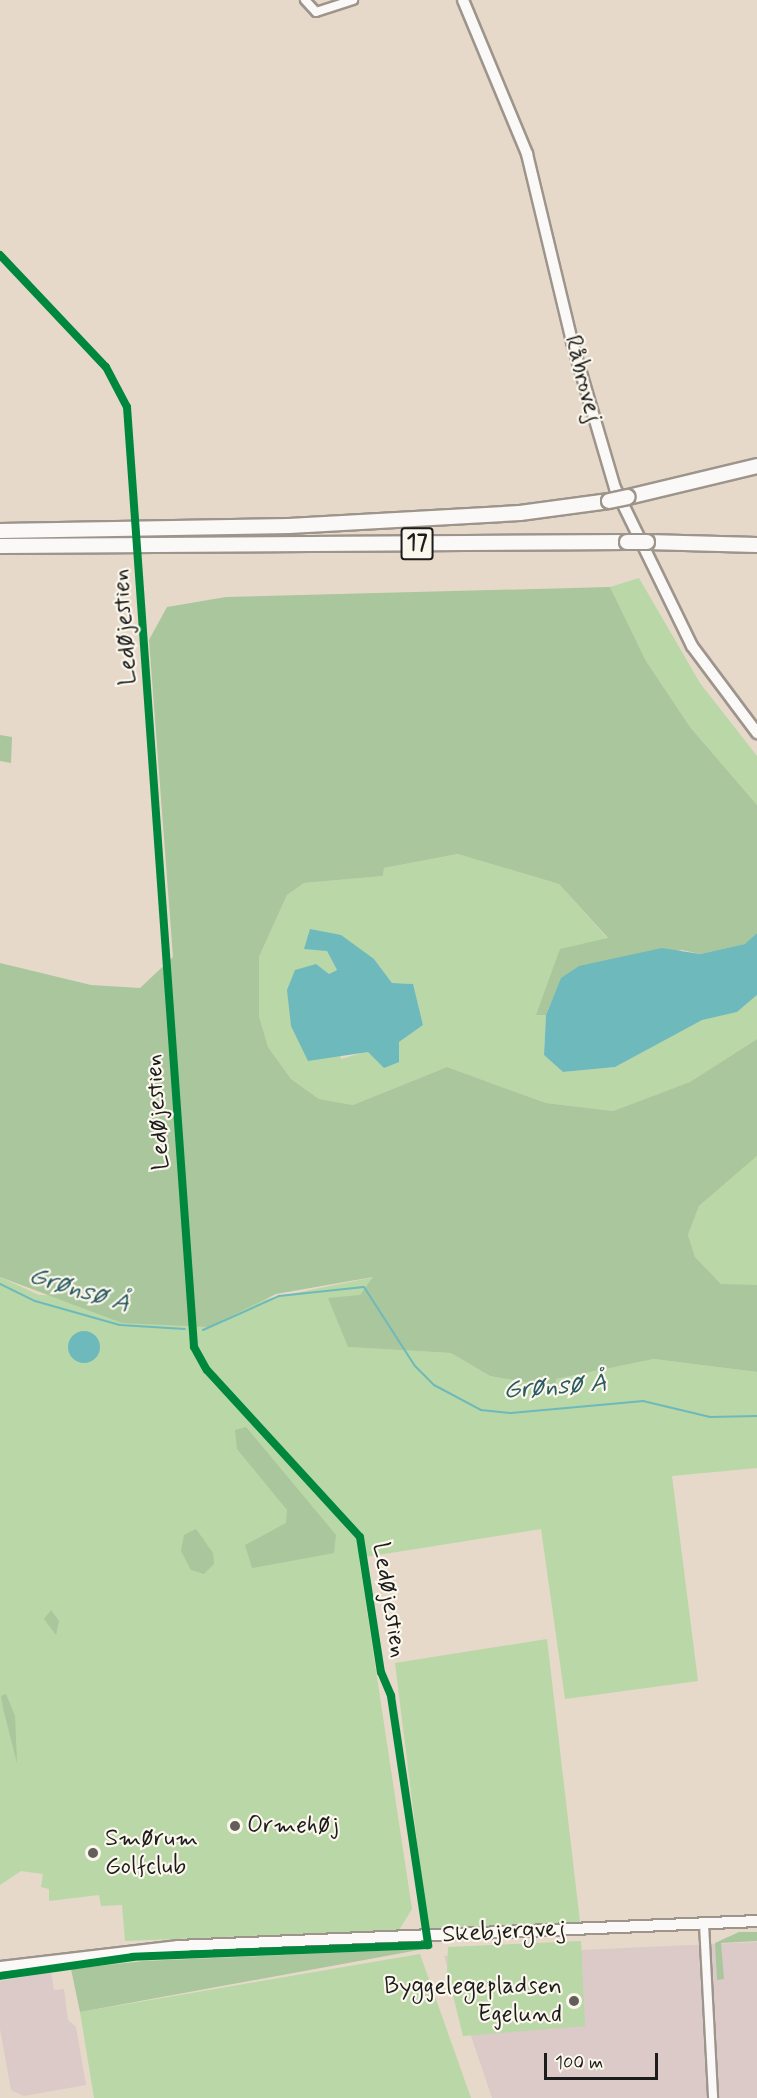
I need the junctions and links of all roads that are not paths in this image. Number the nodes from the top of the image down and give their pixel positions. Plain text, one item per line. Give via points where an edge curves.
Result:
1 (305, 0) edge
2 (353, 0) edge
3 (463, 0) edge
4 (757, 466) edge
5 (0, 531) edge
6 (757, 545) edge
7 (0, 546) edge
8 (757, 733) edge
9 (757, 1921) edge
10 (704, 1924) junction
11 (0, 1967) edge
12 (713, 2098) edge

1 - 2 street via 316,12
3 - 8 street, Råbrovej via 527,154 572,342 615,488 692,645
4 - 5 highway, 17, bridge via 628,498 519,513 289,526
6 - 7 highway, 17, bridge via 627,542
9 - 10 street, Skebjergvej
10 - 11 street, Skebjergvej via 167,1947
10 - 12 street

